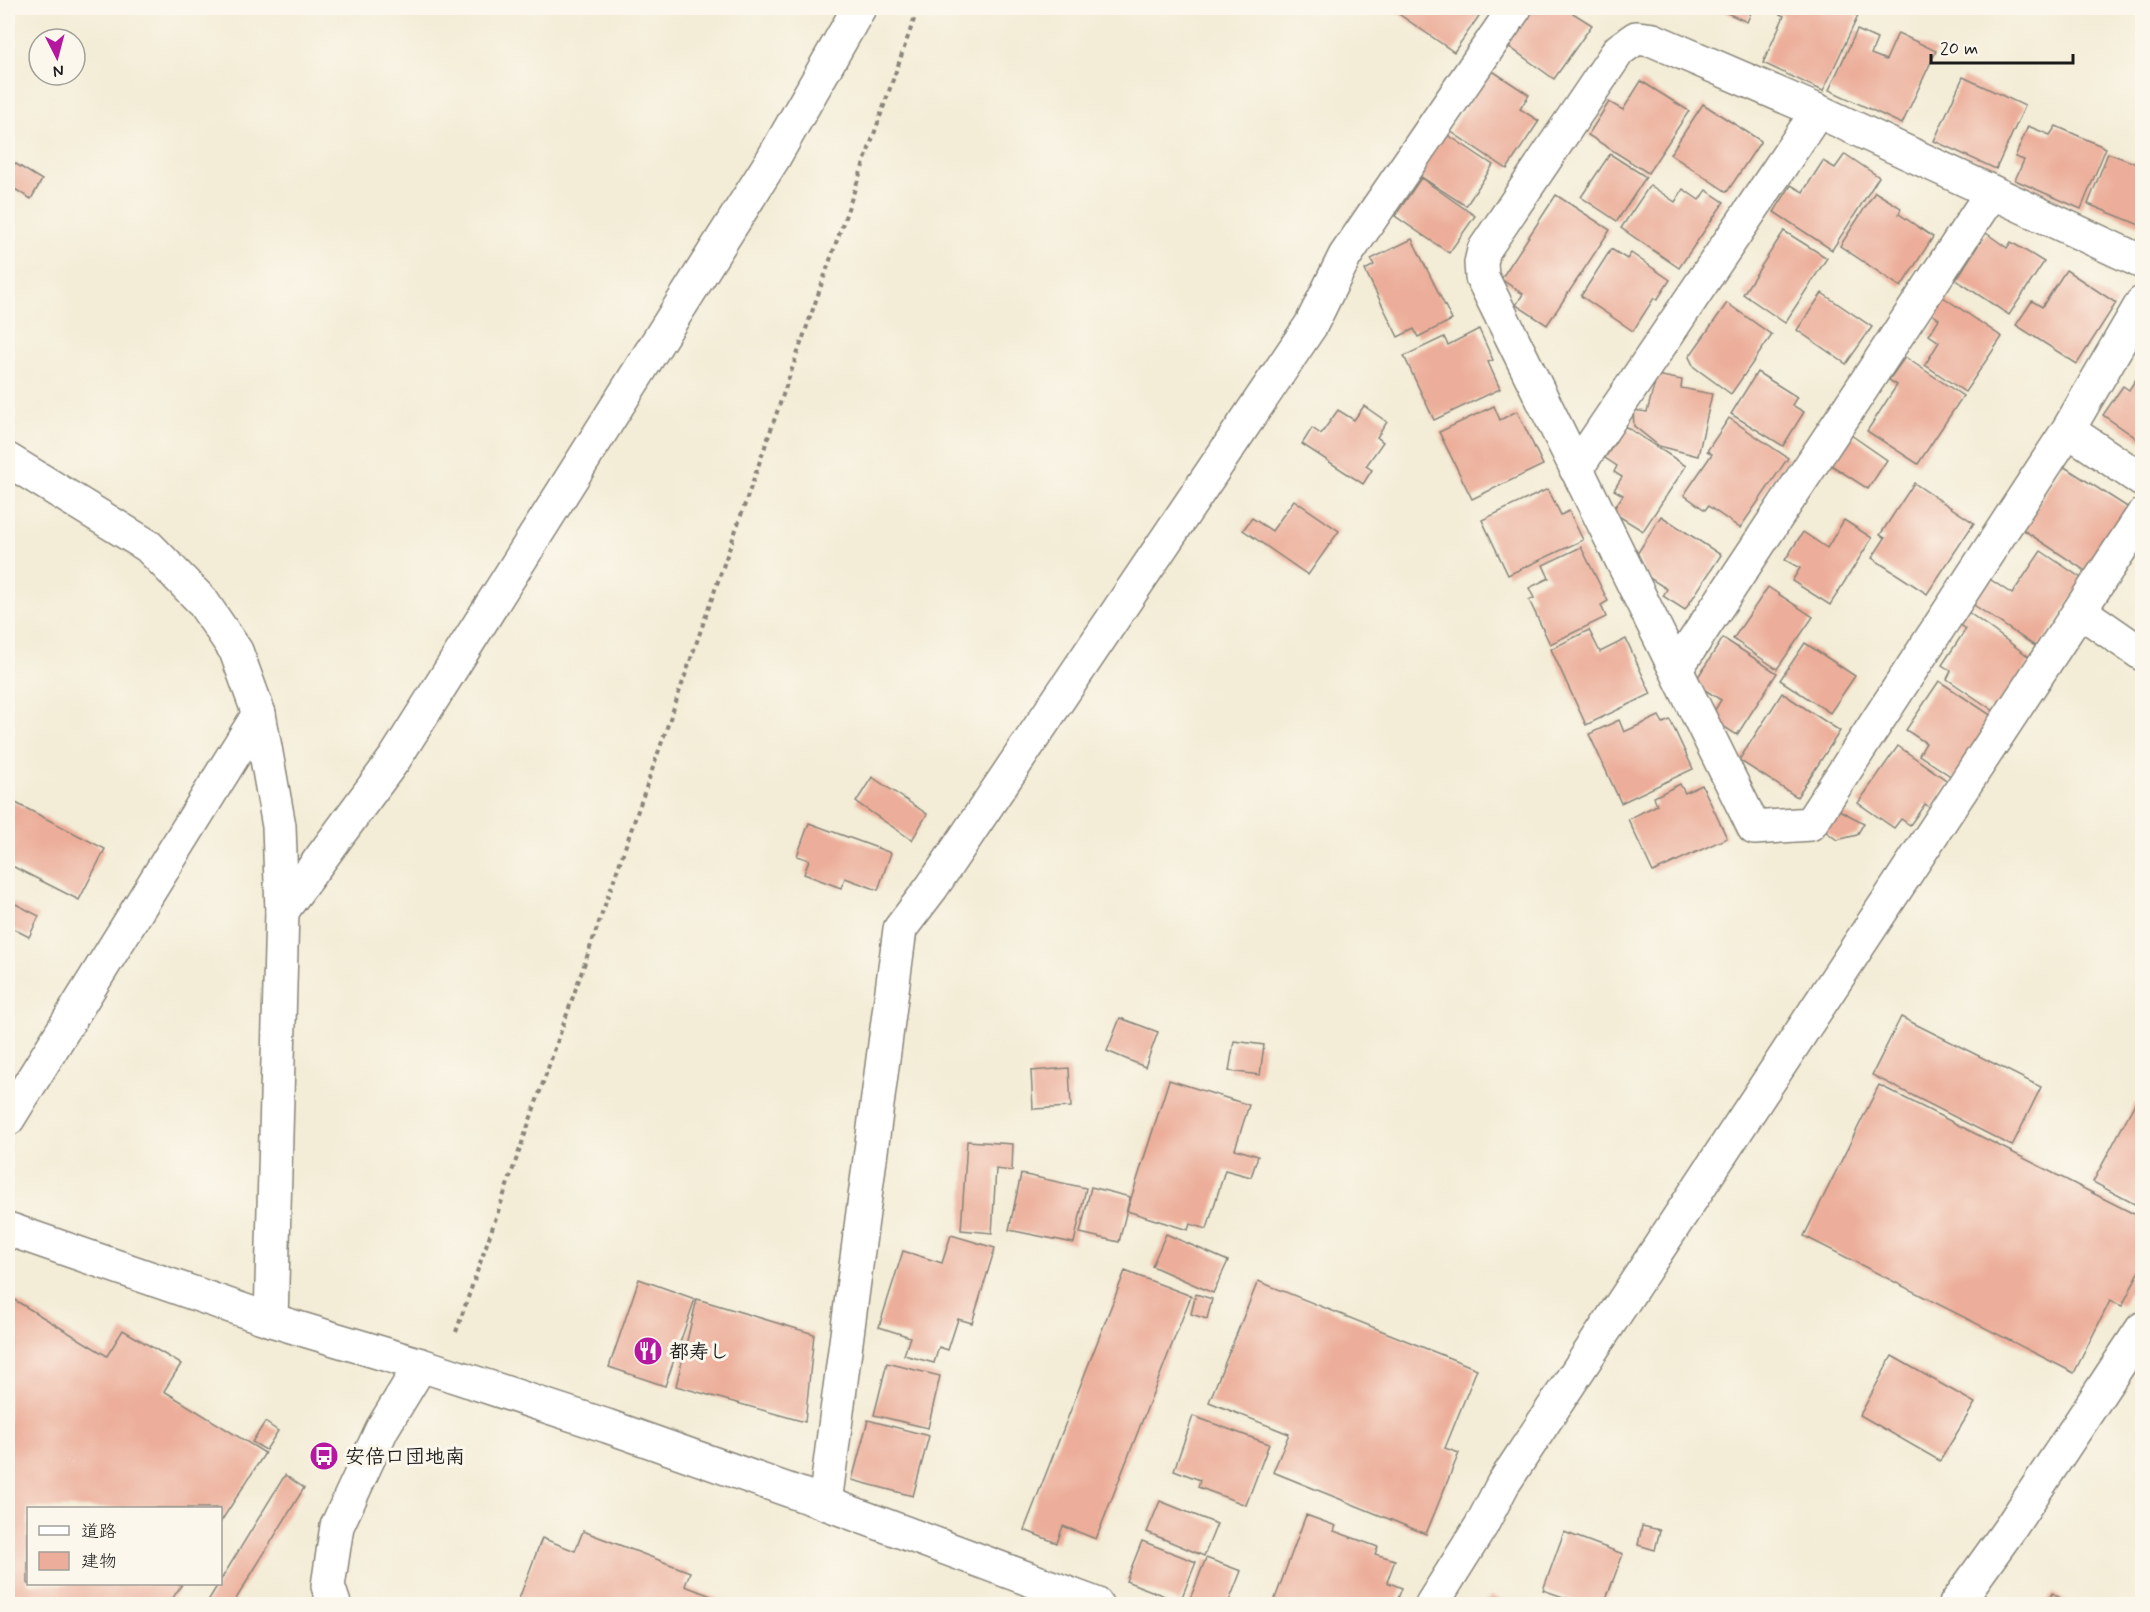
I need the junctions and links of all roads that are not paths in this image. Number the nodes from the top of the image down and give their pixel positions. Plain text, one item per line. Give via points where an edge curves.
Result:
1 (859, 8) edge
2 (1515, 8) edge
3 (1818, 111) junction
4 (1992, 192) junction
5 (2142, 262) edge
6 (2142, 303) edge
7 (2068, 430) junction
8 (8, 460) edge
9 (1576, 469) junction
10 (2142, 480) edge
11 (2142, 516) edge
12 (2080, 611) junction
13 (2142, 654) edge
14 (1676, 669) junction
15 (259, 714) junction
16 (282, 911) junction
17 (8, 1119) edge
18 (8, 1229) edge
19 (271, 1320) junction
20 (2142, 1329) edge
21 (421, 1365) junction
22 (825, 1503) junction
23 (334, 1605) edge
24 (1096, 1605) edge
25 (1432, 1605) edge
26 (1956, 1605) edge

1 - 16 street via 766,169 395,758
2 - 22 street via 1345,256 1305,334 900,929
3 - 4 street
3 - 9 street
3 - 9 street via 1653,40 1636,38 1619,51 1484,250 1482,277
4 - 5 street
4 - 14 street
6 - 7 street
7 - 10 street
7 - 14 street via 1810,824 1754,828
8 - 15 street via 148,546 202,601 236,651
9 - 14 street
11 - 12 street
12 - 13 street
12 - 25 street via 1510,1474
15 - 16 street via 279,826
15 - 17 street
16 - 19 street
18 - 19 street
19 - 21 street
20 - 26 street
21 - 22 street
21 - 23 street via 382,1429 337,1527 328,1586
22 - 24 street

